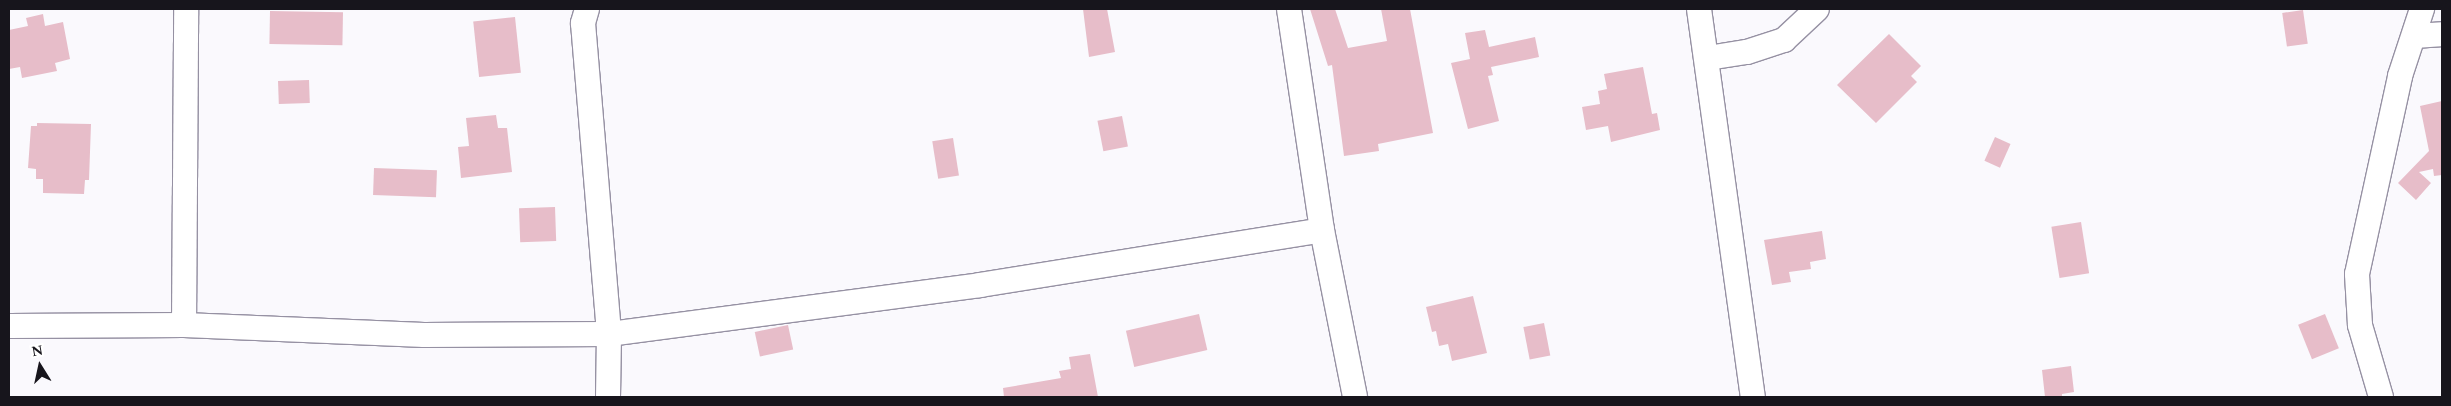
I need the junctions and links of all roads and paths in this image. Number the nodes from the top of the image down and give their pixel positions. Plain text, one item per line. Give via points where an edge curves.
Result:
1 (186, 9) edge
2 (587, 9) edge
3 (1289, 9) edge
4 (1699, 9) edge
5 (1817, 9) edge
6 (2422, 9) edge
7 (2442, 34) edge
8 (2416, 36) junction
9 (1708, 58) junction
10 (1322, 230) junction
11 (184, 325) junction
12 (9, 326) edge
13 (609, 334) junction
14 (608, 397) edge
15 (1355, 397) edge
16 (1753, 397) edge
17 (2381, 397) edge

1 - 11 street
2 - 13 street via 583,24
3 - 10 street
4 - 9 street
5 - 9 street via 1784,40 1747,52
6 - 8 street
7 - 8 street
8 - 17 street via 2400,76 2357,274 2360,325
9 - 16 street via 1730,244
10 - 13 street via 980,285
10 - 15 street
11 - 12 street
11 - 13 street via 424,334
13 - 14 street

